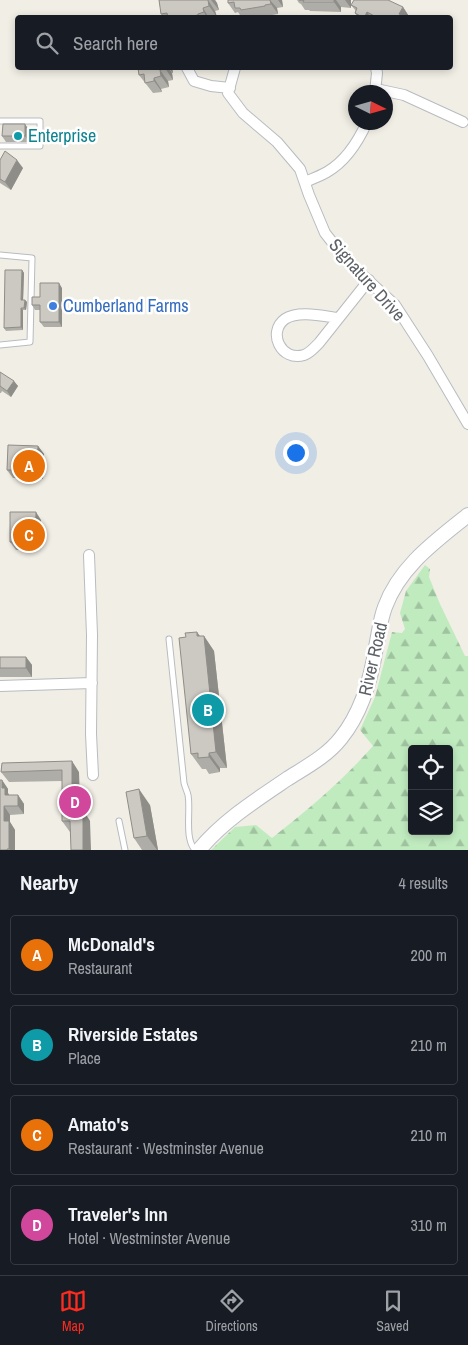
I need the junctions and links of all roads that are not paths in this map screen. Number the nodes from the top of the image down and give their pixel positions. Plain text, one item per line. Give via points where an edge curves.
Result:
1 (188, 70) edge
2 (234, 70) edge
3 (376, 70) edge
4 (376, 85) edge
5 (230, 88) junction
6 (393, 93) edge
7 (0, 121) edge
8 (463, 122) dead end
9 (363, 130) edge
10 (0, 146) edge
11 (305, 182) junction
12 (0, 255) edge
13 (369, 280) junction
14 (338, 318) junction
15 (0, 345) edge
16 (468, 424) edge
17 (468, 515) edge
18 (89, 555) dead end
19 (169, 639) dead end
20 (92, 683) junction
21 (0, 686) edge
22 (93, 775) dead end
23 (119, 821) dead end
24 (125, 850) edge
25 (195, 850) edge
26 (199, 850) edge

1 - 5 street via 194,81
2 - 5 street
3 - 4 street
5 - 11 street, Signature Drive via 228,94 243,113 277,142 300,169
6 - 8 street via 404,95
7 - 10 lane via 40,121 40,146
9 - 11 street via 344,159
11 - 13 street, Signature Drive via 325,233 347,261
12 - 15 lane via 32,258 30,342
13 - 14 street
13 - 16 street, Signature Drive via 395,305
14 - 14 street via 320,343 305,354 288,355 281,349 277,330 284,320 310,314
17 - 26 street, River Road via 416,560 395,585 379,625 368,686 352,723 340,740 238,813
18 - 20 street
19 - 25 lane via 191,846
20 - 21 street
20 - 22 street
23 - 24 lane

